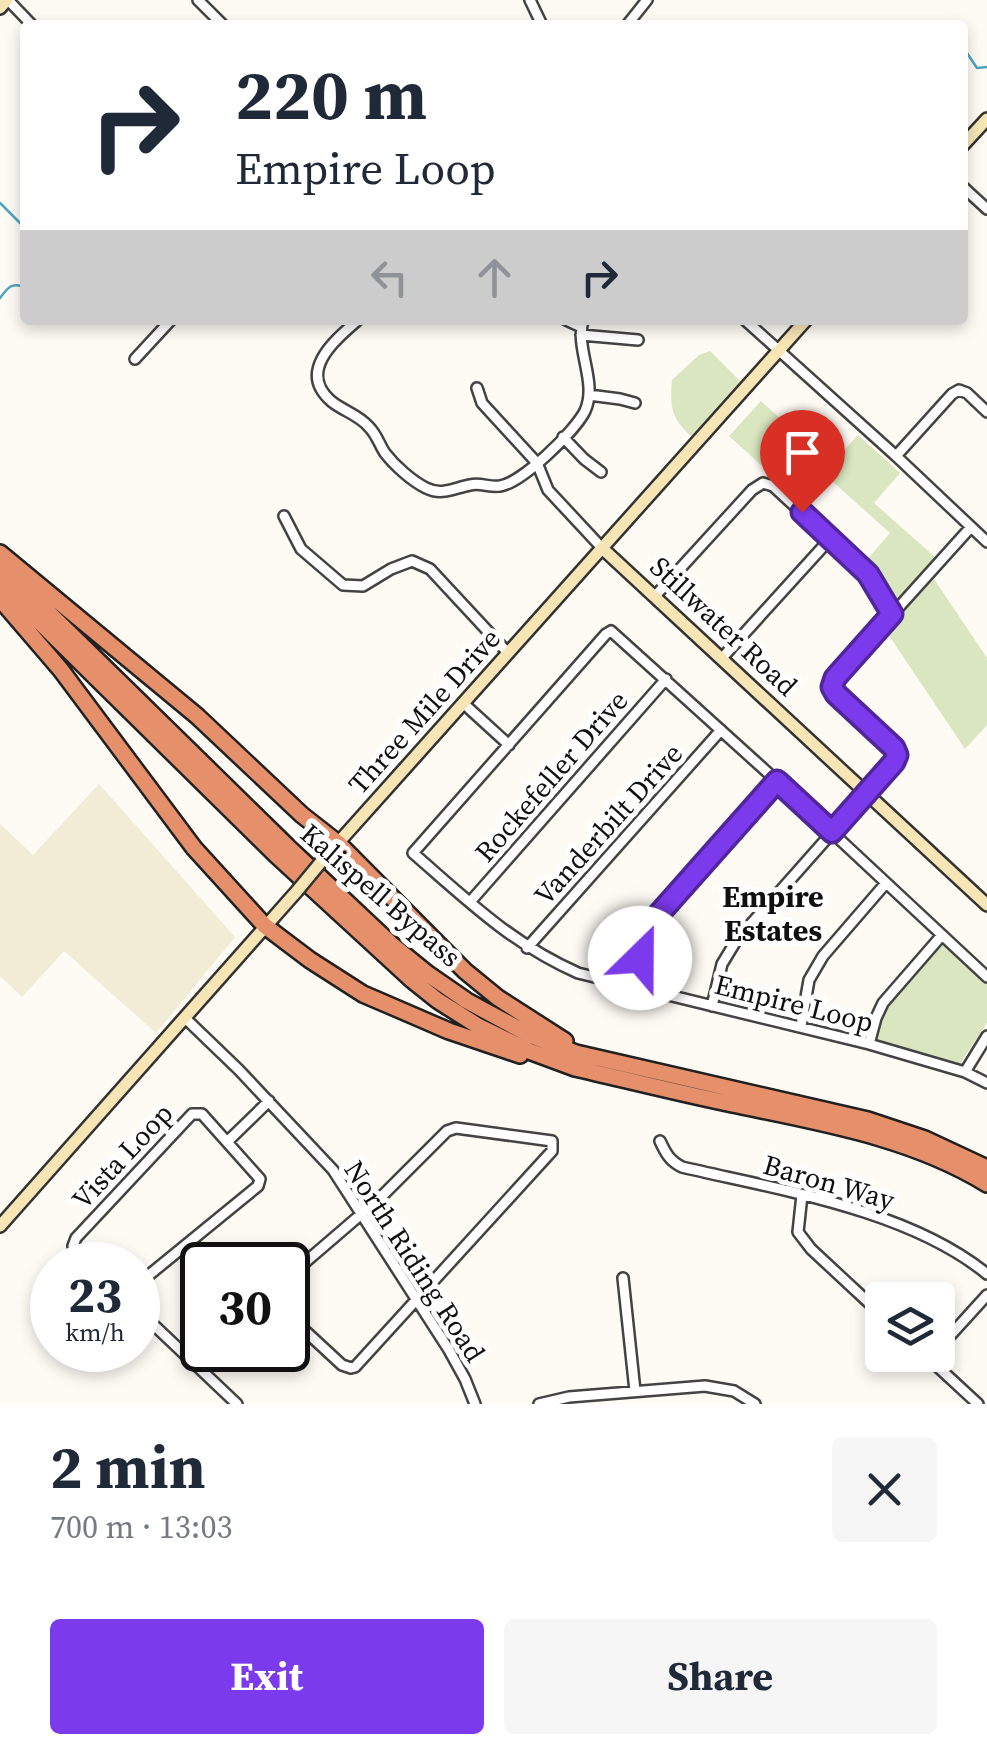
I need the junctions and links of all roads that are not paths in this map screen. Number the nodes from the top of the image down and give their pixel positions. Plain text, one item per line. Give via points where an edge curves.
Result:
1 (7, 0) edge
2 (198, 0) edge
3 (648, 0) edge
4 (0, 8) edge
5 (27, 20) edge
6 (219, 20) edge
7 (631, 20) edge
8 (987, 118) edge
9 (968, 139) edge
10 (968, 192) edge
11 (987, 209) edge
12 (166, 325) edge
13 (352, 325) edge
14 (749, 325) edge
15 (802, 325) edge
16 (581, 327) edge
17 (638, 340) dead end
18 (778, 352) junction
19 (135, 359) dead end
20 (476, 388) dead end
21 (589, 396) junction
22 (635, 404) dead end
23 (987, 412) edge
24 (564, 437) junction
25 (896, 456) junction
26 (537, 463) junction
27 (601, 472) dead end
28 (284, 516) dead end
29 (972, 527) junction
30 (830, 539) junction
31 (987, 542) edge
32 (602, 548) junction
33 (0, 553) edge
34 (0, 565) edge
35 (0, 583) edge
36 (656, 595) junction
37 (0, 599) edge
38 (892, 614) junction
39 (508, 653) junction
40 (722, 658) junction
41 (666, 680) junction
42 (463, 703) junction
43 (721, 730) junction
44 (510, 745) junction
45 (777, 781) junction
46 (867, 794) junction
47 (832, 832) junction
48 (339, 844) junction
49 (886, 883) junction
50 (470, 902) junction
51 (987, 904) edge
52 (265, 926) junction
53 (942, 935) junction
54 (527, 948) junction
55 (987, 978) edge
56 (633, 987) junction
57 (712, 1006) junction
58 (184, 1018) junction
59 (800, 1026) junction
60 (987, 1036) edge
61 (869, 1044) junction
62 (600, 1059) junction
63 (554, 1060) junction
64 (965, 1072) junction
65 (987, 1083) edge
66 (269, 1101) junction
67 (228, 1141) junction
68 (660, 1141) dead end
69 (987, 1168) edge
70 (987, 1184) edge
71 (802, 1196) junction
72 (362, 1214) junction
73 (0, 1226) edge
74 (74, 1242) edge
75 (310, 1258) edge
76 (160, 1266) edge
77 (987, 1274) edge
78 (623, 1278) dead end
79 (987, 1294) edge
80 (417, 1299) junction
81 (865, 1300) edge
82 (955, 1330) edge
83 (160, 1331) edge
84 (310, 1335) edge
85 (945, 1372) edge
86 (635, 1391) junction
87 (237, 1404) edge
88 (475, 1404) edge
89 (538, 1404) edge
90 (755, 1404) edge
91 (978, 1404) edge

1 - 4 main road
1 - 5 street
2 - 6 street
3 - 7 street
8 - 9 main road
10 - 11 street
12 - 19 street
13 - 26 street via 320,361 322,390 365,422 416,482 445,493 474,483 499,487
14 - 18 street
15 - 18 main road, Three Mile Drive
16 - 17 street
16 - 21 street
18 - 25 street
18 - 32 main road, Three Mile Drive
20 - 26 street
21 - 22 street
21 - 24 street
23 - 25 street via 959,390
24 - 26 street
24 - 27 street
25 - 29 street
26 - 32 street via 548,490
28 - 39 street via 301,548 344,585 363,586 412,562 430,569
29 - 31 street
29 - 38 street
30 - 36 street via 774,486 763,484
30 - 38 street via 868,574
30 - 40 street
32 - 36 main road, Stillwater Road
32 - 39 main road, Three Mile Drive
33 - 48 highway
34 - 62 highway, Kalispell Bypass via 391,944 490,1013
35 - 63 highway, Kalispell Bypass via 276,856 412,980 478,1026
36 - 40 main road, Stillwater Road
37 - 52 highway via 194,848
38 - 46 street via 832,687 897,755
39 - 42 main road, Three Mile Drive
40 - 46 main road, Stillwater Road
41 - 43 street, Empire Loop
41 - 44 street, Empire Loop via 612,631
41 - 50 street, Rockefeller Drive
42 - 44 street
42 - 48 main road, Three Mile Drive
43 - 45 street, Empire Loop
43 - 54 street, Vanderbilt Drive
44 - 50 street, Empire Loop via 413,854
45 - 47 street, Empire Loop
45 - 56 street via 658,915 644,938
46 - 47 street
46 - 51 main road, Stillwater Road
47 - 49 street, Empire Loop
47 - 57 street via 736,941 722,964
48 - 52 main road, Three Mile Drive, bridge
48 - 62 highway via 487,989
49 - 53 street, Empire Loop
49 - 59 street via 823,956 809,980
50 - 54 street, Empire Loop
52 - 58 main road, Three Mile Drive
52 - 63 highway via 363,994 488,1045
53 - 55 street, Empire Loop
53 - 61 street via 884,1003
54 - 56 street, Empire Loop via 578,973
56 - 57 street, Empire Loop
57 - 59 street, Empire Loop
58 - 66 street, North Riding Road
58 - 73 main road, Three Mile Drive
59 - 61 street, Empire Loop
60 - 64 street
61 - 64 street, Empire Loop
62 - 69 highway, Kalispell Bypass via 868,1120
63 - 70 highway, Kalispell Bypass via 867,1135
64 - 65 street, Empire Loop
66 - 67 street
66 - 72 street, North Riding Road via 333,1170
67 - 74 street, Vista Loop via 202,1114 192,1114
67 - 76 street, Vista Loop via 260,1179 258,1186
68 - 71 street, Baron Way via 682,1167
71 - 77 street, Baron Way via 919,1232
71 - 81 street via 798,1232
72 - 75 street
72 - 80 street, North Riding Road
72 - 80 street via 447,1131 552,1142 552,1151
78 - 86 street
79 - 82 street
80 - 84 street via 351,1368
80 - 88 street, North Riding Road
83 - 87 street
85 - 91 street
86 - 89 street
86 - 90 street via 712,1386

